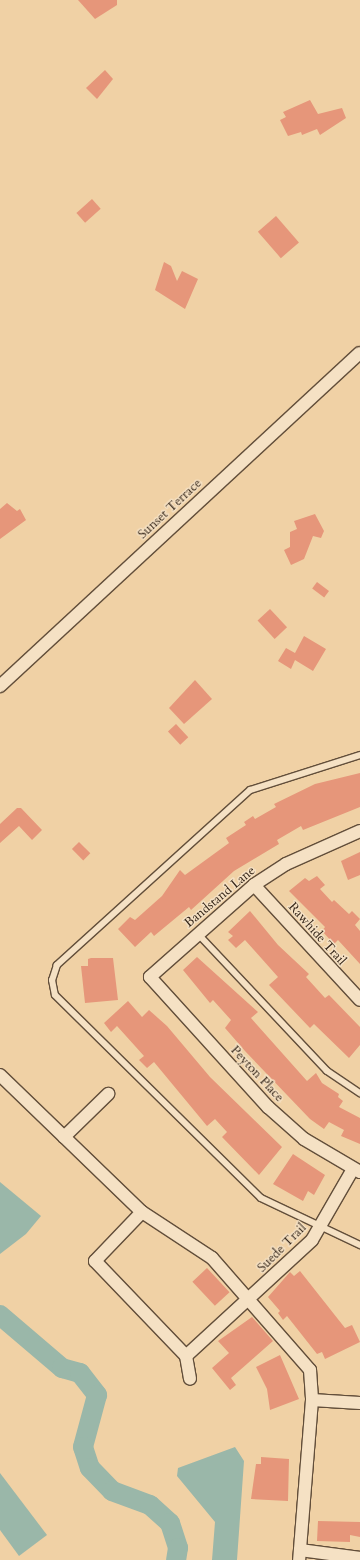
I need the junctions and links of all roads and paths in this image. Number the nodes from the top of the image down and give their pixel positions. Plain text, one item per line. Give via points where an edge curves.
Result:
1 (360, 353) edge
2 (0, 686) edge
3 (360, 755) edge
4 (360, 832) edge
5 (254, 885) junction
6 (197, 934) junction
7 (150, 977) joint
8 (360, 1000) edge
9 (0, 1074) edge
10 (360, 1093) edge
11 (108, 1094) dead end
12 (64, 1137) junction
13 (356, 1171) edge
14 (142, 1212) junction
15 (322, 1226) junction
16 (360, 1245) edge
17 (249, 1300) junction
18 (186, 1356) junction
19 (190, 1379) dead end
20 (312, 1400) junction
21 (360, 1403) edge
22 (299, 1555) edge
23 (360, 1558) edge

1 - 2 street, Sunset Terrace
3 - 15 lane via 250,790 57,964 52,980 55,995 261,1198
4 - 5 street, Bandstand Lane via 286,864
5 - 6 street, Bandstand Lane
5 - 8 street, Rawhide Trail
6 - 7 street, Bandstand Lane
6 - 10 lane via 327,1071
7 - 13 street, Peyton Place via 268,1107 304,1139
9 - 12 street
11 - 12 street
12 - 14 street
13 - 15 street, Suede Trail
14 - 17 street via 212,1258
14 - 18 street via 89,1262
15 - 16 lane
15 - 17 street, Suede Trail
17 - 18 street, Suede Trail
17 - 20 street via 310,1370
18 - 19 street
20 - 21 street
20 - 22 street
22 - 23 street

